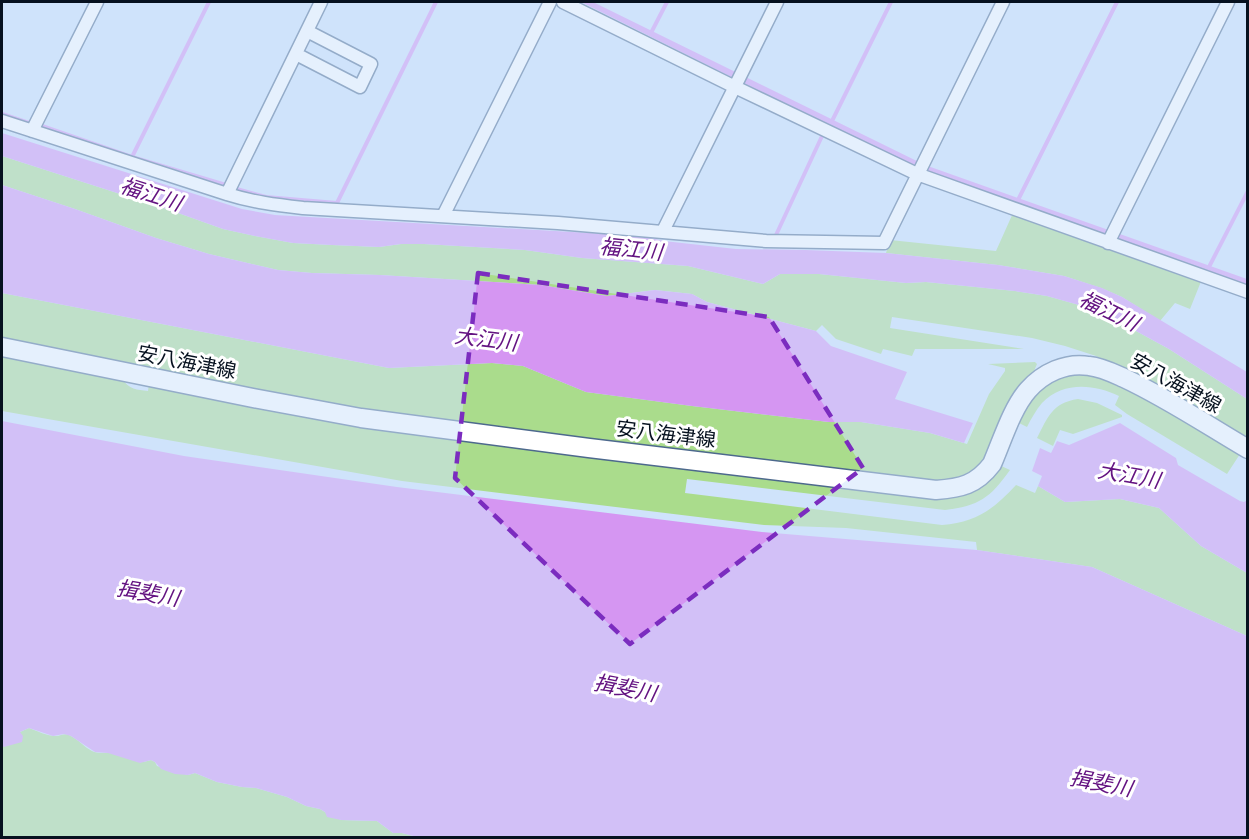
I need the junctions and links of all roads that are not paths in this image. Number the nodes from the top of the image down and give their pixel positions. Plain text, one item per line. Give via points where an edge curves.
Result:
1 (96, 2) edge
2 (321, 2) edge
3 (550, 2) edge
4 (563, 2) edge
5 (777, 2) edge
6 (1003, 2) edge
7 (1228, 2) edge
8 (307, 31) junction
9 (296, 54) junction
10 (738, 81) junction
11 (2, 121) edge
12 (32, 131) junction
13 (920, 169) junction
14 (226, 194) junction
15 (443, 216) junction
16 (663, 231) junction
17 (1111, 237) junction
18 (1248, 292) edge
19 (2, 347) edge
20 (1248, 450) edge

1 - 12 street
2 - 8 street
3 - 15 street
4 - 10 street
5 - 10 street
6 - 13 street
7 - 17 street
8 - 9 street
8 - 9 street via 371,64 360,87
9 - 14 street
10 - 13 street
10 - 16 street
11 - 12 street
12 - 14 street
13 - 16 street via 884,243 766,241
13 - 17 street
14 - 15 street via 303,208
15 - 16 street
17 - 18 street
19 - 20 main road, 安八海津線 via 361,418 936,490 958,488 986,471 1019,401 1042,376 1065,366 1089,366 1145,388

